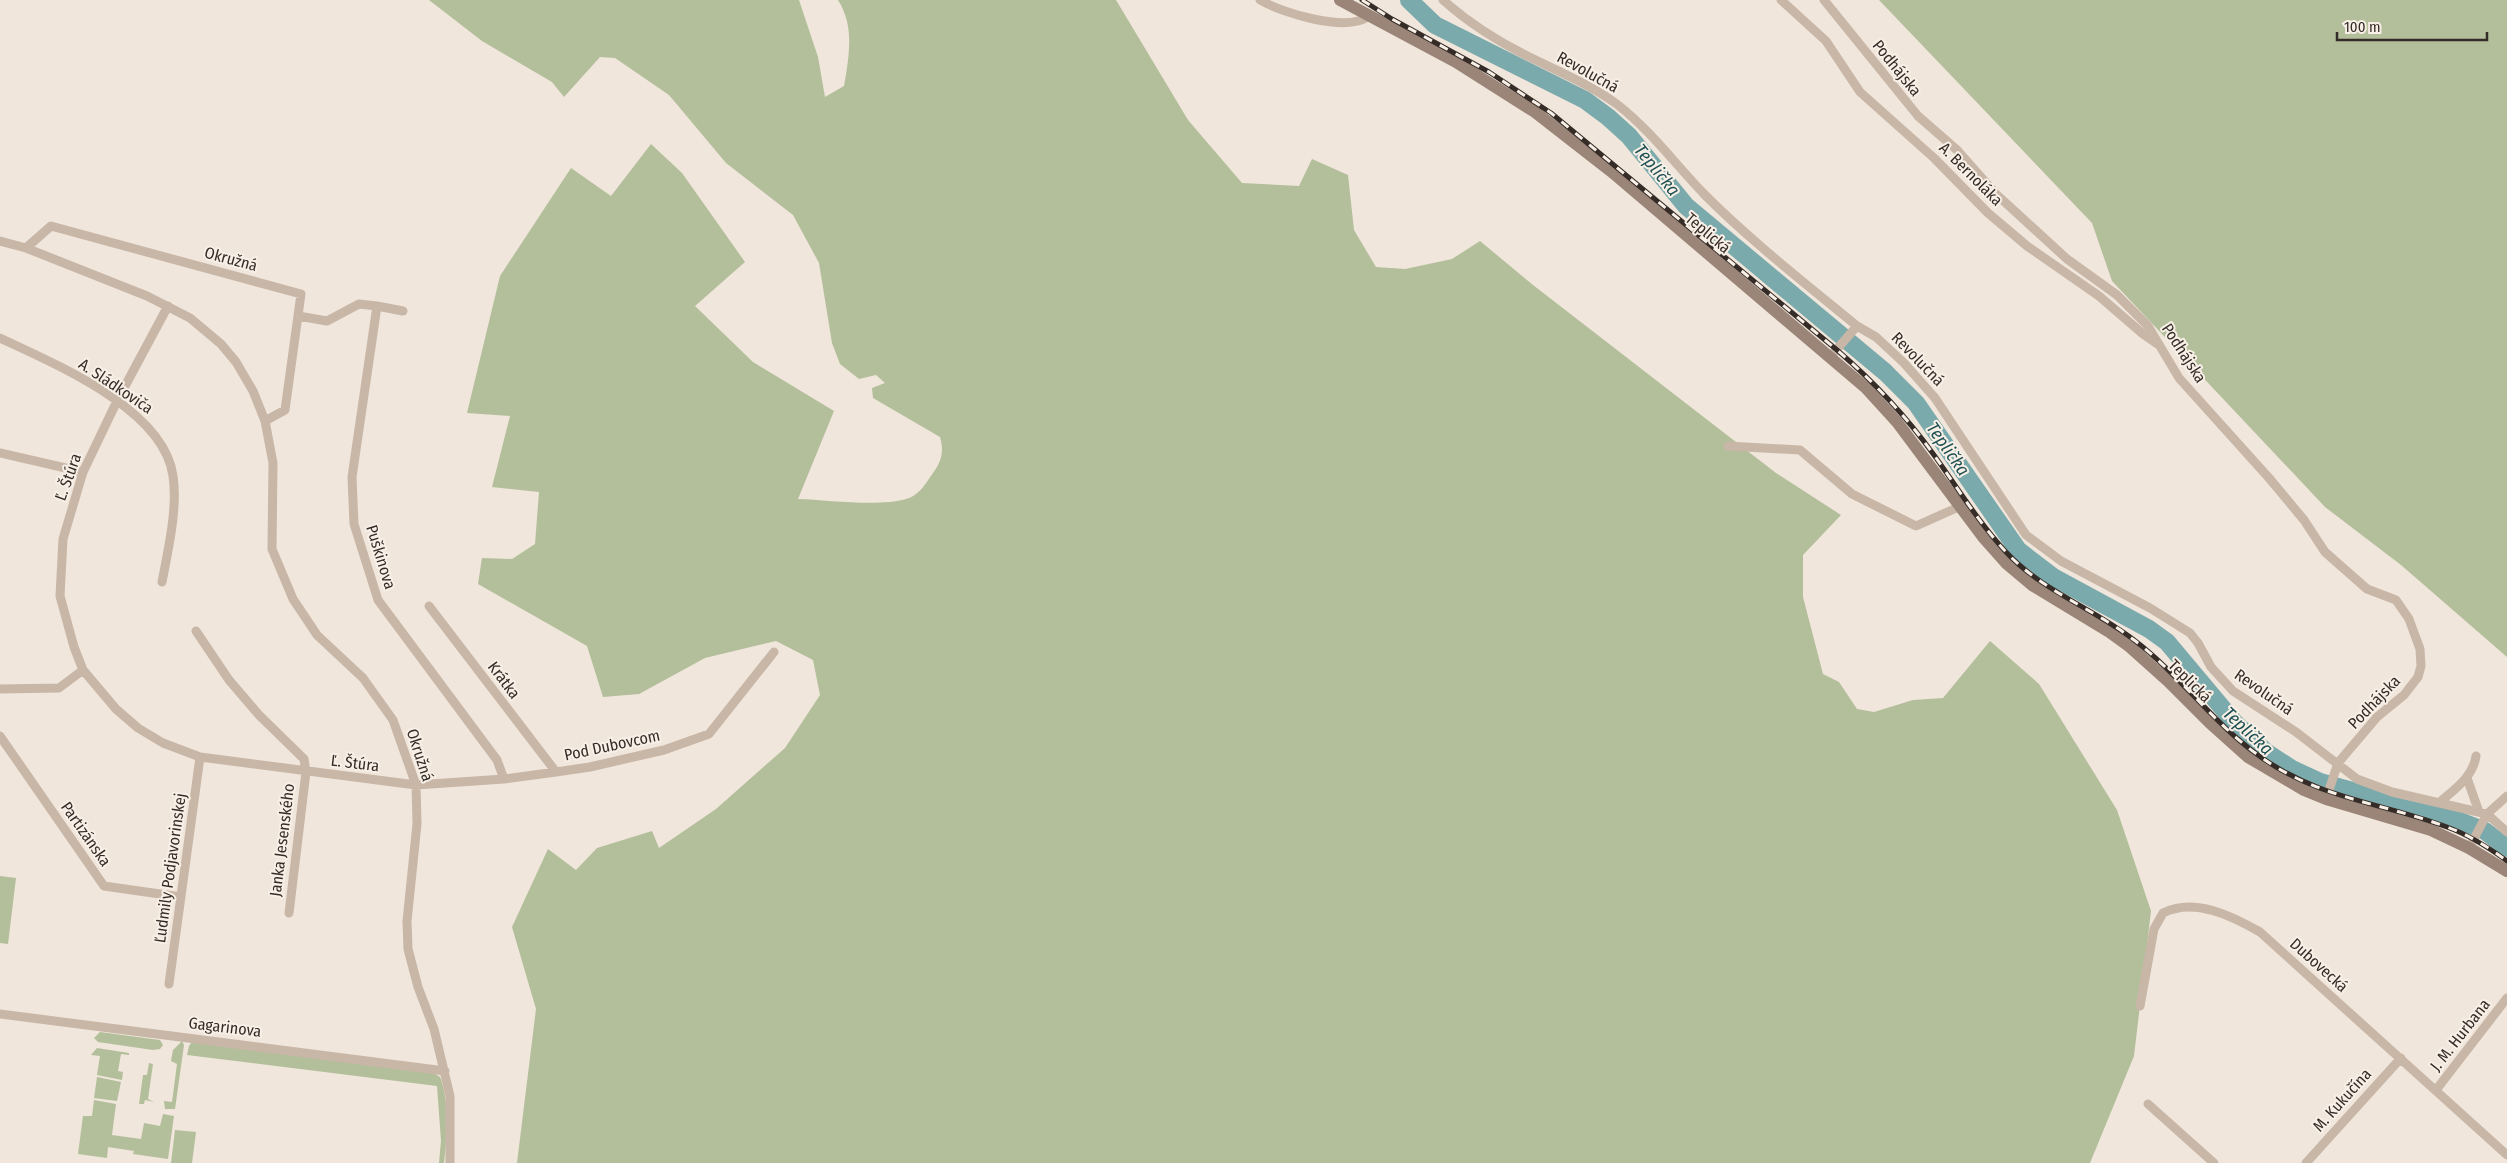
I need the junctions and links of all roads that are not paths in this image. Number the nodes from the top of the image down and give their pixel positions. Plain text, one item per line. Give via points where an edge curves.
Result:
1 (1260, 0) edge
2 (1340, 0) edge
3 (1443, 0) edge
4 (1781, 0) edge
5 (1824, 0) edge
6 (1369, 16) junction
7 (0, 242) edge
8 (26, 248) junction
9 (168, 306) junction
10 (377, 306) junction
11 (403, 311) dead end
12 (298, 316) junction
13 (1855, 329) junction
14 (0, 338) edge
15 (2161, 346) junction
16 (1835, 352) junction
17 (117, 401) junction
18 (265, 421) junction
19 (1728, 446) dead end
20 (0, 453) edge
21 (83, 472) junction
22 (1961, 506) junction
23 (162, 582) dead end
24 (429, 606) dead end
25 (196, 631) dead end
26 (774, 652) dead end
27 (83, 670) junction
28 (0, 688) edge
29 (0, 736) edge
30 (2476, 756) dead end
31 (200, 757) junction
32 (2338, 763) junction
33 (306, 772) junction
34 (556, 772) junction
35 (2467, 778) junction
36 (504, 779) junction
37 (416, 785) junction
38 (2328, 794) junction
39 (2507, 796) edge
40 (2440, 802) junction
41 (2483, 813) junction
42 (2507, 832) edge
43 (2468, 848) junction
44 (2507, 871) edge
45 (181, 897) junction
46 (288, 913) dead end
47 (170, 984) dead end
48 (2507, 998) edge
49 (2140, 1006) dead end
50 (0, 1014) edge
51 (2401, 1058) junction
52 (445, 1071) junction
53 (2436, 1090) junction
54 (2148, 1104) dead end
55 (2507, 1155) edge
56 (450, 1163) edge
57 (2214, 1163) edge
58 (2306, 1163) edge

1 - 6 street via 1303,17 1362,21
2 - 6 main road, Teplická
3 - 13 street, Revolučná via 1482,29 1540,63 1595,89 1619,106 1740,229
4 - 15 street, A. Bernoláka via 1826,41 1860,92 1934,158 1988,213
5 - 15 street, Podhájska via 1918,116 2060,252 2126,304 2148,326
6 - 16 main road, Teplická via 1456,62 1534,112
7 - 8 street, Okružná
8 - 9 street, Okružná
8 - 12 street, Okružná via 51,226 301,294
9 - 17 street, Ľ. Štúra
9 - 18 street, Okružná via 190,318 221,344 253,391
10 - 11 street
10 - 12 street via 359,304 327,321
10 - 36 street, Puškinova via 352,477 354,524 378,600 497,760
12 - 18 street, Okružná via 285,410
13 - 16 street
13 - 32 street, Revolučná via 1876,337 1935,398 2026,534 2061,560 2190,633 2221,681
14 - 17 street, A. Sládkoviča via 57,365
15 - 32 street, Podhájska via 2179,378 2269,478 2304,520 2325,552 2367,589 2396,600 2416,635 2421,666 2418,677 2377,717
16 - 22 main road, Teplická via 1897,422
17 - 21 street, Ľ. Štúra
17 - 23 street, A. Sládkoviča via 158,437 169,458 174,496
18 - 37 street, Okružná via 273,463 272,549 293,599 317,635 363,678 393,720
19 - 22 street via 1800,450 1852,494 1916,526
20 - 21 street
21 - 27 street, Ľ. Štúra via 62,539 60,596
22 - 38 main road, Teplická via 2016,573 2130,647 2248,758 2283,780
24 - 34 street, Krátka
25 - 33 street via 229,680 304,759
26 - 34 street, Pod Dubovcom via 709,734 664,750
27 - 28 street via 59,688
27 - 31 street, Ľ. Štúra via 116,709 138,728 163,743
29 - 45 street, Partizánska via 104,886
30 - 35 street via 2475,768
31 - 33 street, Ľ. Štúra
31 - 45 street, Ľudmily Podjavorinskej
32 - 38 street
32 - 40 street, Revolučná via 2357,779 2392,792
33 - 37 street, Ľ. Štúra
33 - 46 street, Janka Jesenského
34 - 36 street, Pod Dubovcom
35 - 40 street
35 - 41 street
36 - 37 street, Pod Dubovcom
37 - 52 street, Okružná via 417,824 407,921 408,949
38 - 43 main road, Teplická via 2430,830
39 - 41 street
40 - 41 street, Revolučná
41 - 42 street
41 - 43 street
43 - 44 main road, Teplická
45 - 47 street, Ľudmily Podjavorinskej
48 - 53 street, J. M. Hurbana
49 - 51 street, Dubovecká via 2154,929 2162,913 2180,908 2215,911 2231,915 2260,932
50 - 52 street, Gagarinova
51 - 53 street, Dubovecká
51 - 58 street, M. Kukučína
52 - 56 street, Okružná via 450,1096
53 - 55 street, Dubovecká
54 - 57 street

